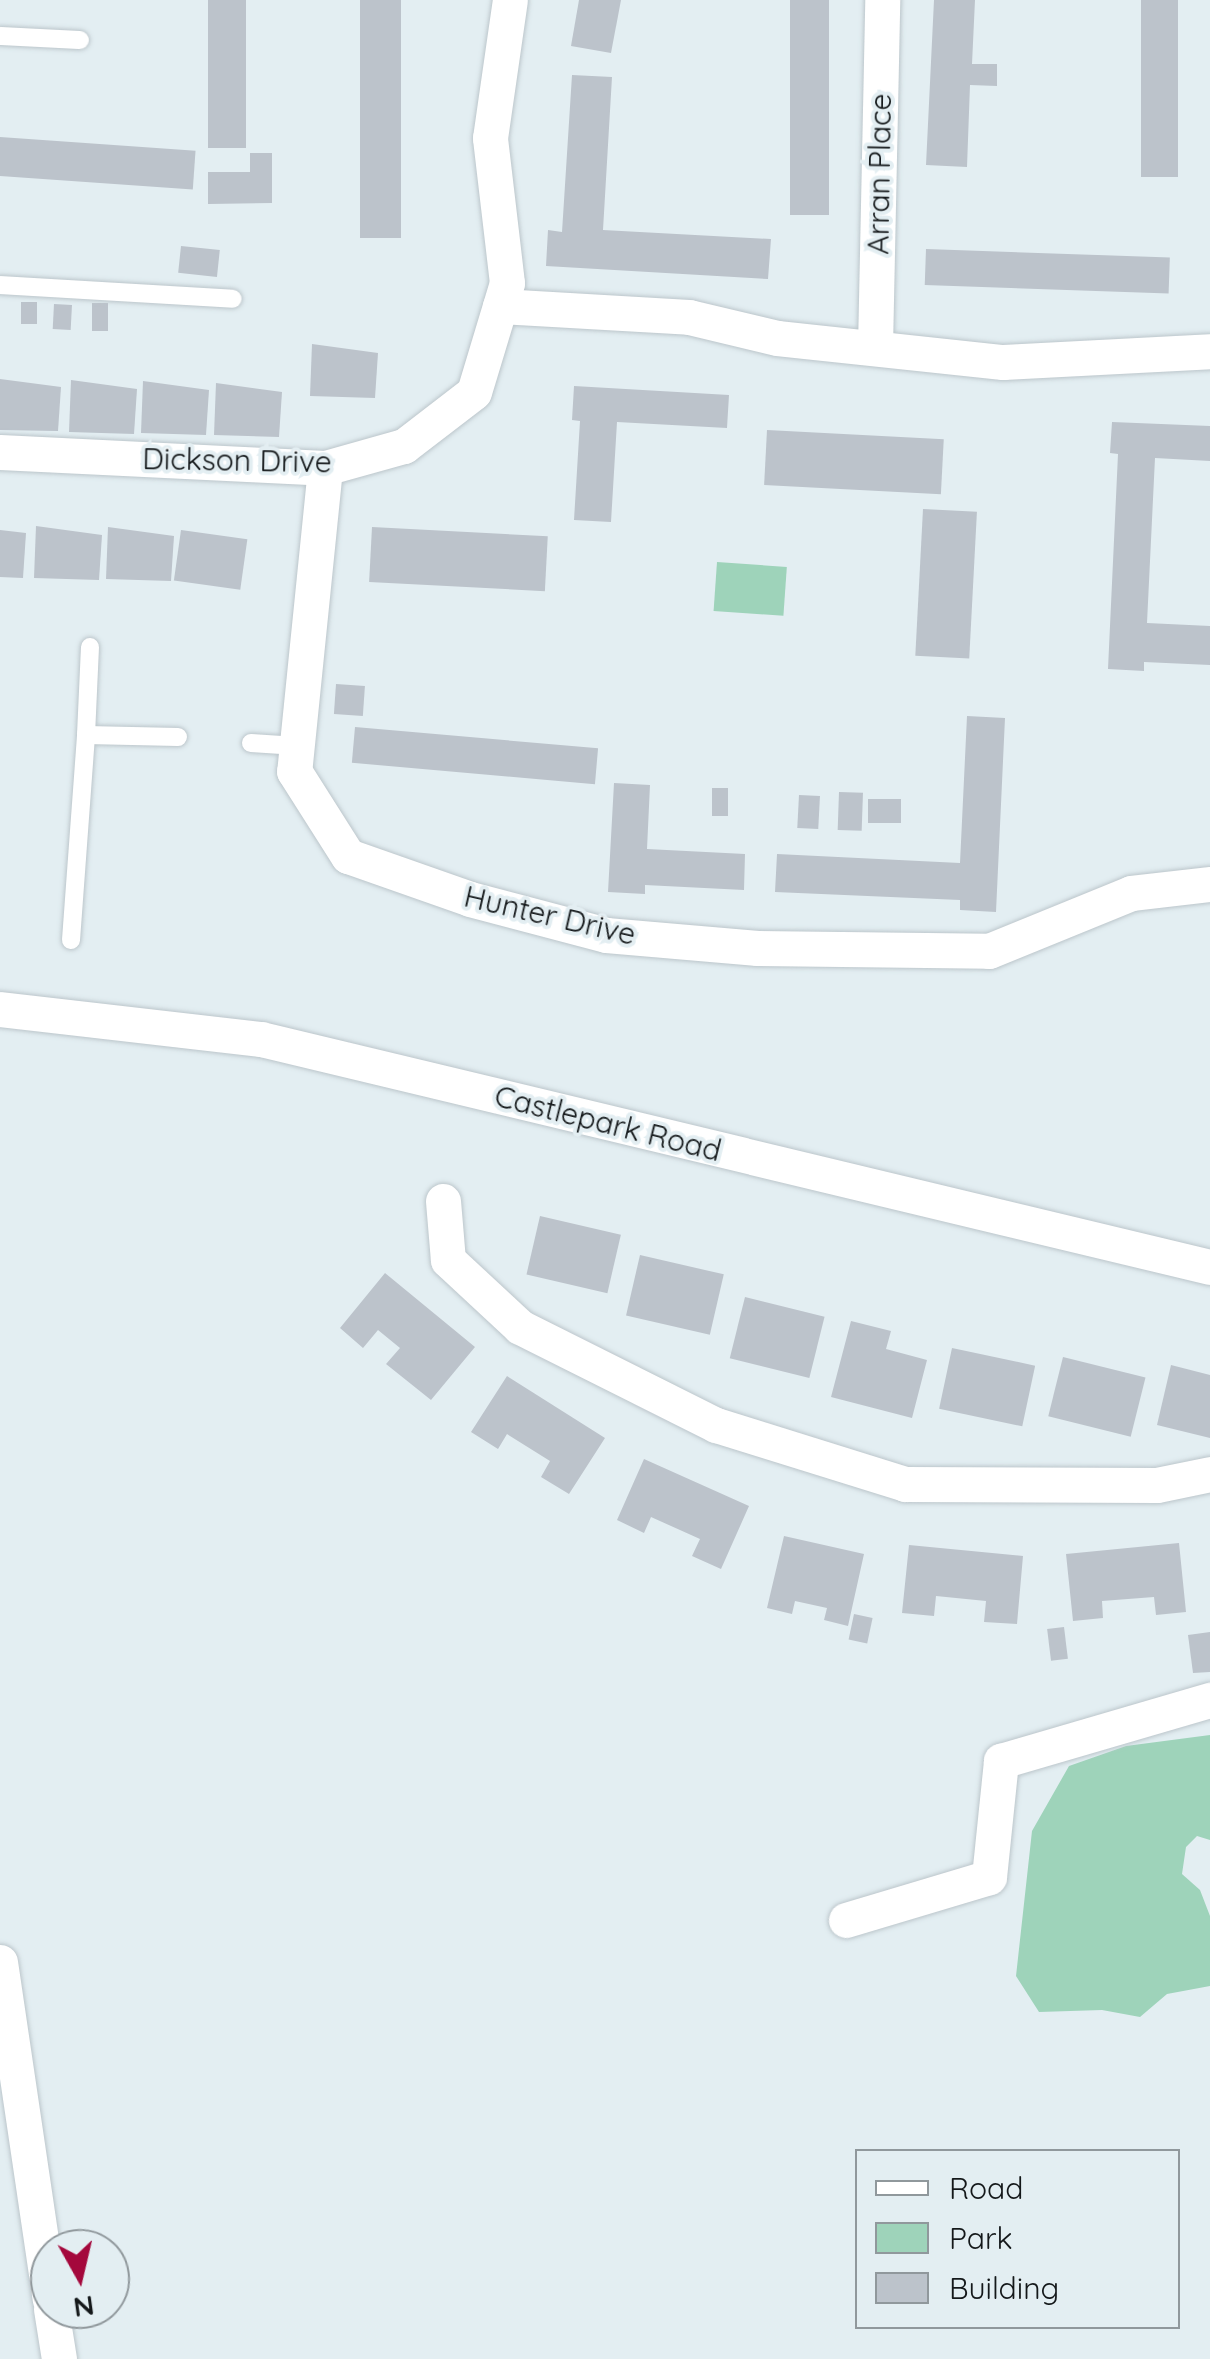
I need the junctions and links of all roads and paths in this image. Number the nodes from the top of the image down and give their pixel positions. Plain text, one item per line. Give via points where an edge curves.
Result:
1 (510, 0) edge
2 (882, 0) edge
3 (0, 36) edge
4 (80, 40) dead end
5 (0, 286) edge
6 (233, 298) dead end
7 (500, 306) junction
8 (1210, 342) edge
9 (876, 348) junction
10 (0, 452) edge
11 (325, 468) junction
12 (90, 647) dead end
13 (86, 735) junction
14 (178, 737) dead end
15 (252, 743) dead end
16 (297, 746) junction
17 (1210, 884) edge
18 (71, 940) dead end
19 (0, 1010) edge
20 (443, 1201) dead end
21 (1210, 1267) edge
22 (1210, 1474) edge
23 (1210, 1700) edge
24 (846, 1920) dead end
25 (0, 1962) edge
26 (40, 2229) edge
27 (55, 2329) edge
28 (59, 2359) edge

1 - 7 street, Dickson Drive via 490,138 507,283
2 - 9 street, Arran Place
3 - 4 lane
5 - 6 lane
7 - 9 street via 689,317 778,338
7 - 11 street, Dickson Drive via 474,392 404,446
8 - 9 street via 1003,362
10 - 11 street, Dickson Drive
11 - 16 street, Hunter Drive
12 - 13 lane
13 - 14 lane
13 - 18 lane
15 - 16 lane
16 - 17 street, Hunter Drive via 294,771 348,856 606,936 757,948 989,951 1131,894
19 - 21 street, Castlepark Road via 261,1040
20 - 22 street via 448,1260 520,1327 716,1425 905,1484 1157,1485
23 - 24 street via 1001,1761 988,1877
25 - 26 street
27 - 28 street

